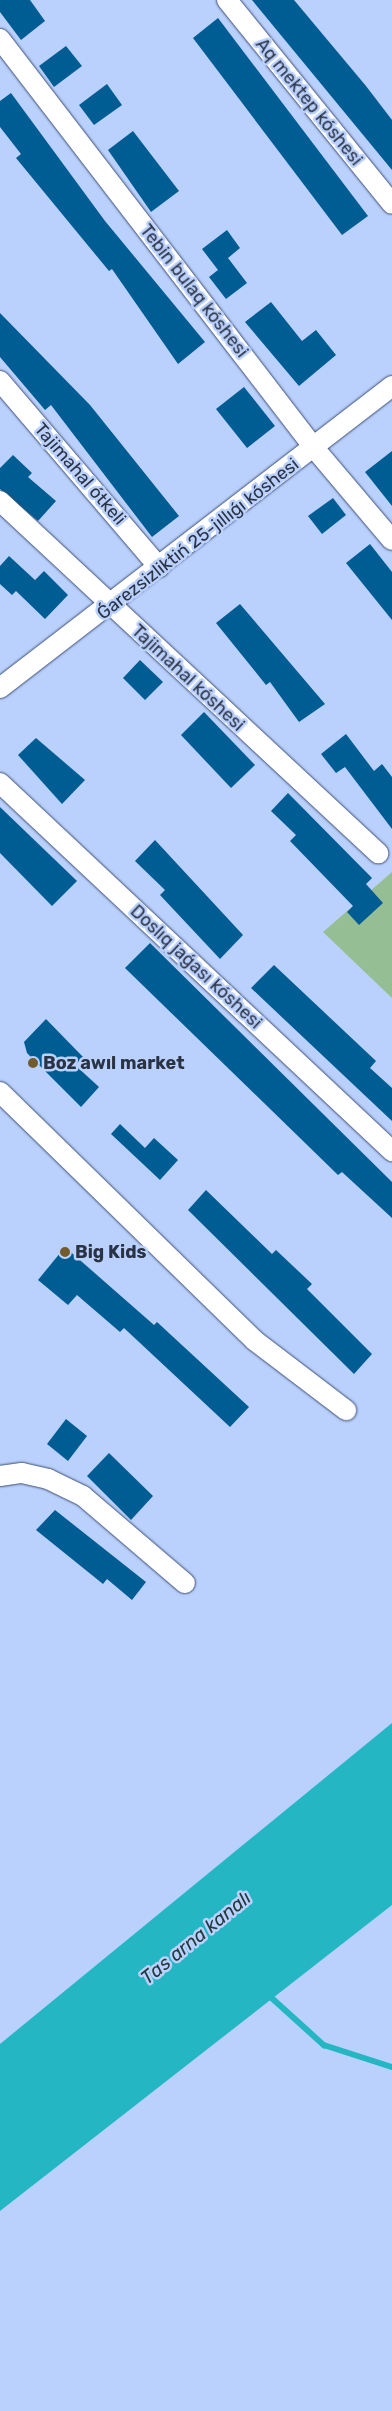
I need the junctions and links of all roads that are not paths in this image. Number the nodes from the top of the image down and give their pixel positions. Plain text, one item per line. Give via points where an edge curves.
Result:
1 (226, 0) edge
2 (0, 39) edge
3 (392, 204) edge
4 (0, 381) edge
5 (392, 386) edge
6 (315, 449) junction
7 (0, 501) edge
8 (392, 540) edge
9 (160, 567) junction
10 (111, 606) junction
11 (0, 688) edge
12 (0, 783) edge
13 (378, 853) dead end
14 (0, 1092) edge
15 (392, 1151) edge
16 (346, 1410) dead end
17 (0, 1476) edge
18 (185, 1583) dead end

1 - 3 street, Aq mektep kóshesi
2 - 6 street, Tebin bulaq kóshesi
4 - 9 street, Tajimahal ótkeli
5 - 6 street, Ǵarezsizliktiń 25-jıllıǵı kóshesi
6 - 8 street, Tebin bulaq kóshesi
6 - 9 street, Ǵarezsizliktiń 25-jıllıǵı kóshesi
7 - 10 street, Tajimahal kóshesi
9 - 10 street, Ǵarezsizliktiń 25-jıllıǵı kóshesi
10 - 11 street, Ǵarezsizliktiń 25-jıllıǵı kóshesi
10 - 13 street, Tajimahal kóshesi
12 - 15 street, Doslıq jaǵası kóshesi
14 - 16 street via 254,1340
17 - 18 street via 31,1475 83,1496

